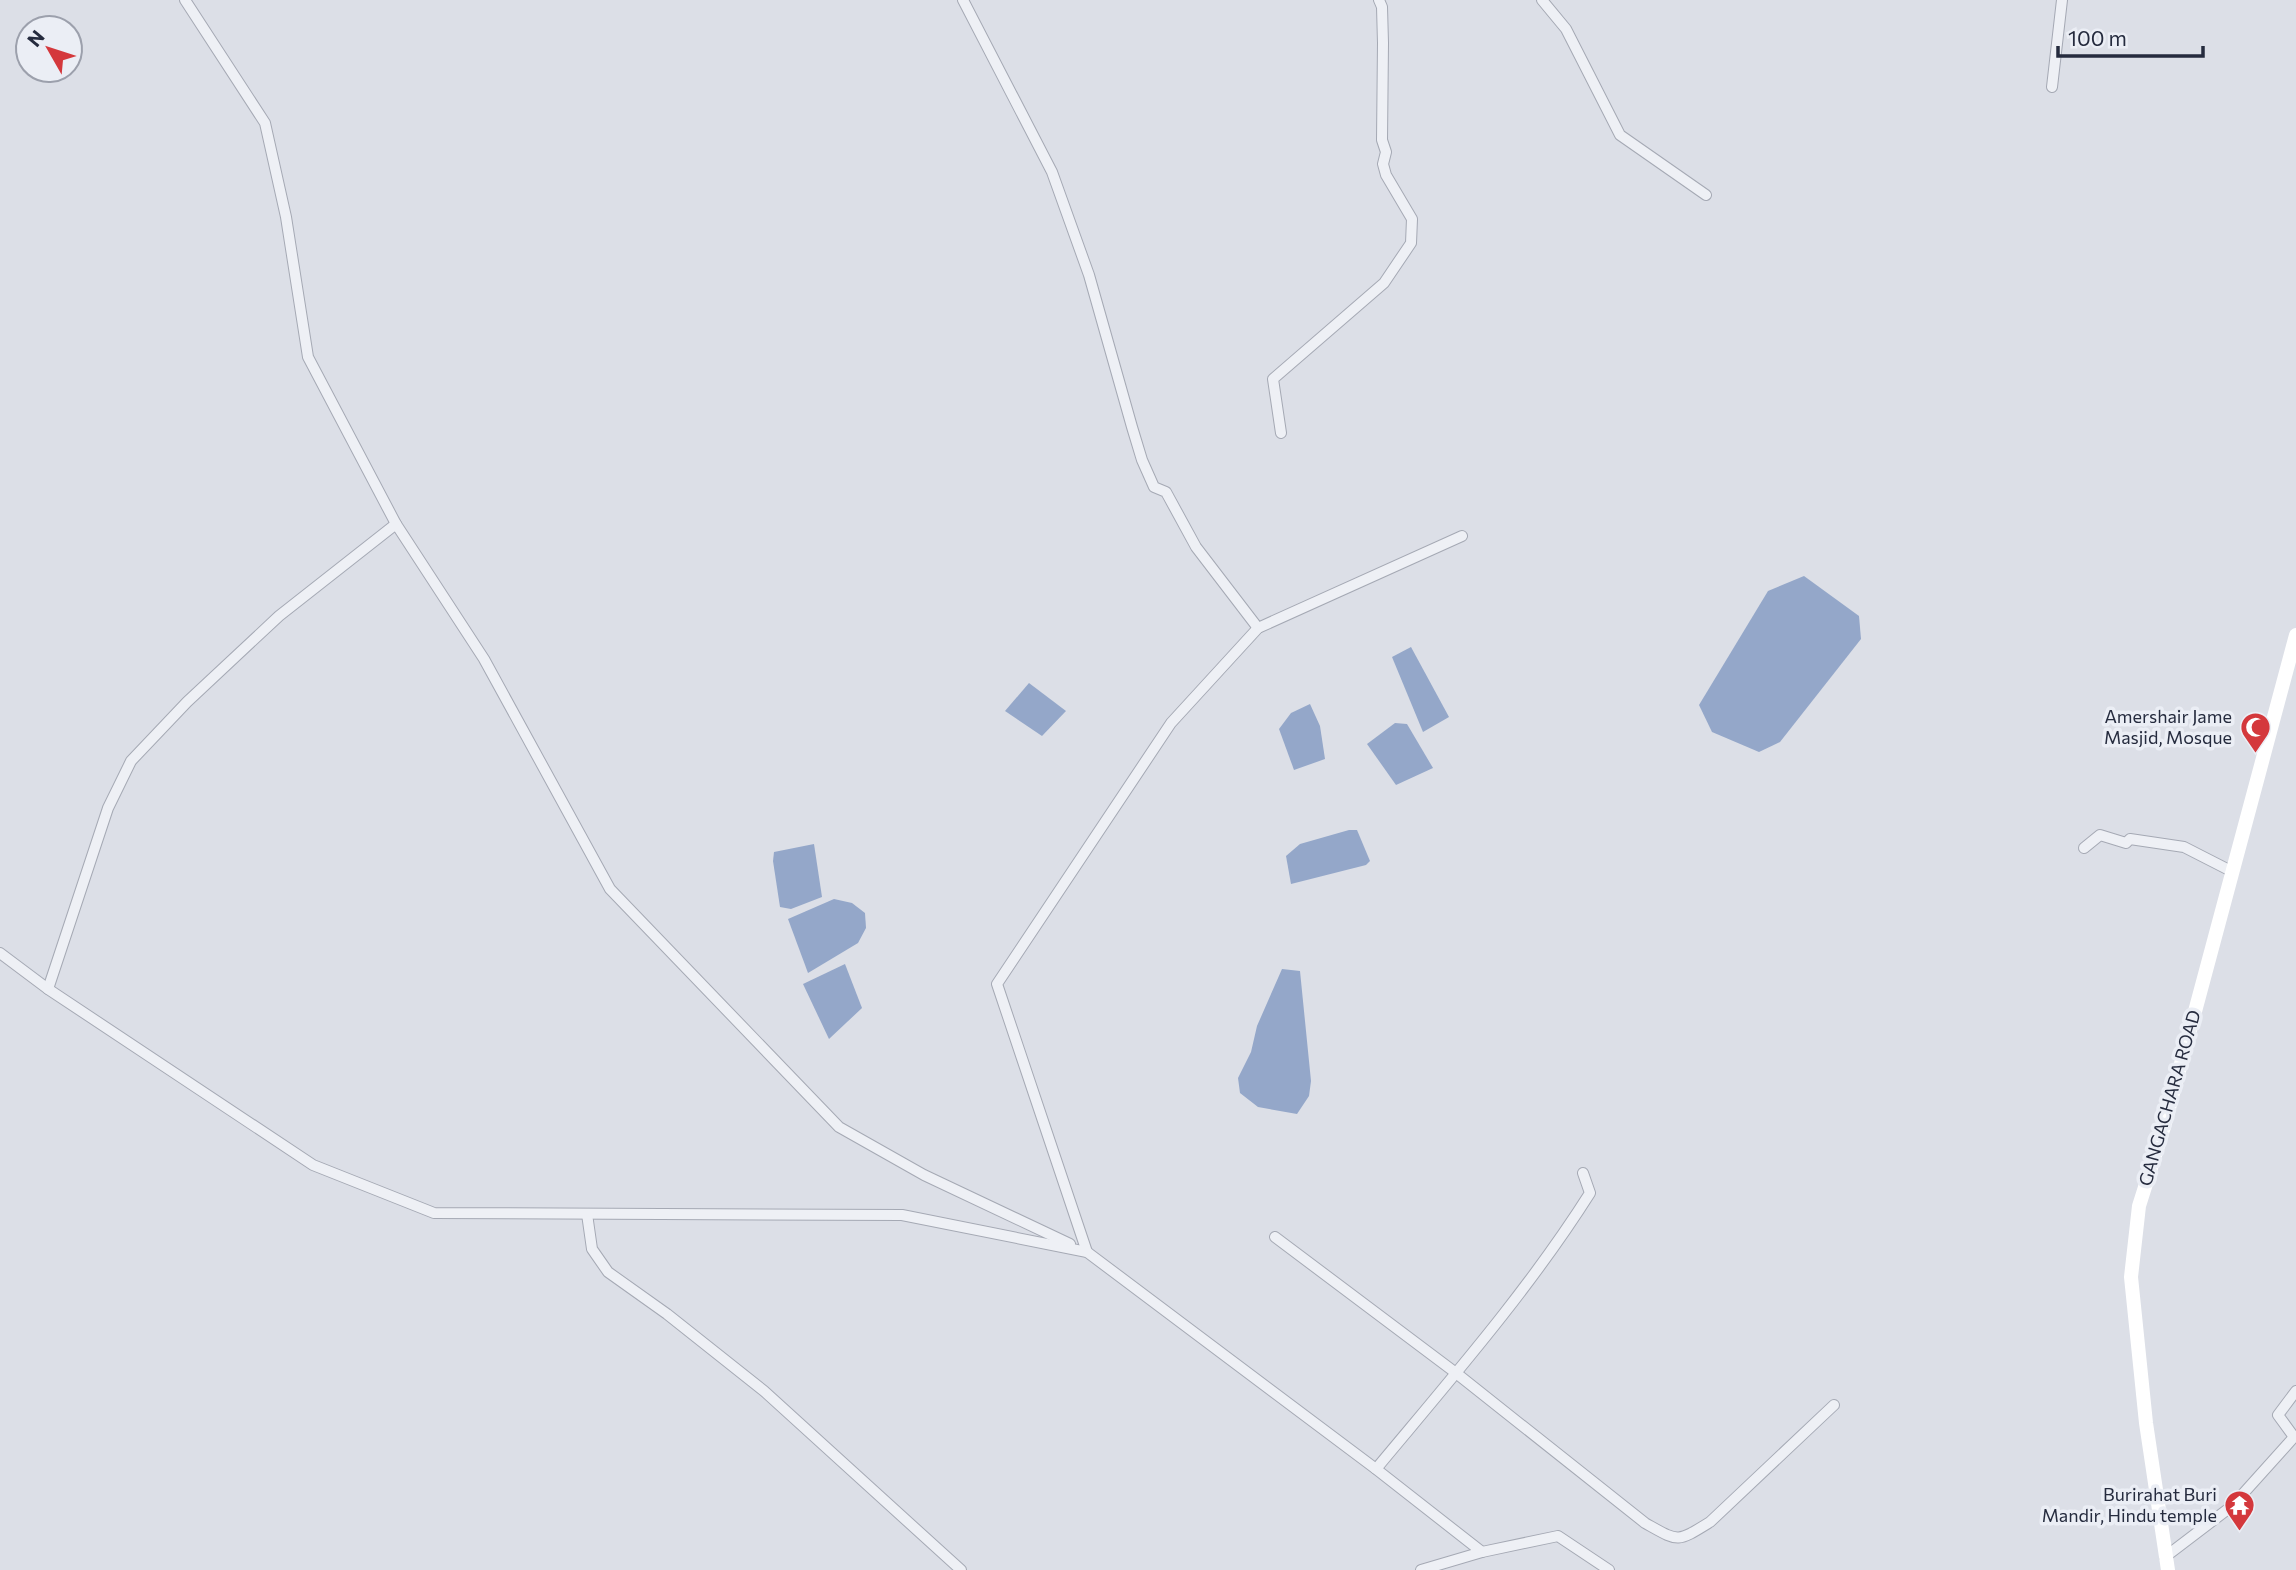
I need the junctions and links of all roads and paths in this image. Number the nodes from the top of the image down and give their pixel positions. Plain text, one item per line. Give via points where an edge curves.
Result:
1 (185, 0) edge
2 (963, 0) edge
3 (1379, 0) edge
4 (1542, 0) edge
5 (2062, 0) edge
6 (2052, 87) dead end
7 (1706, 195) dead end
8 (1281, 433) dead end
9 (396, 524) junction
10 (1462, 536) dead end
11 (1258, 628) junction
12 (2296, 635) edge
13 (2084, 848) dead end
14 (2232, 872) junction
15 (0, 953) edge
16 (48, 989) junction
17 (1583, 1172) dead end
18 (587, 1214) junction
19 (1275, 1237) dead end
20 (1087, 1252) junction
21 (1456, 1373) junction
22 (2296, 1391) edge
23 (1834, 1405) dead end
24 (1376, 1469) junction
25 (1482, 1552) junction
26 (2166, 1563) edge
27 (961, 1570) edge
28 (1421, 1570) edge
29 (1609, 1570) edge

1 - 9 street via 265,123 286,217 307,357
2 - 11 street via 1052,172 1090,275 1132,427 1154,487 1166,492 1196,547
3 - 8 street via 1384,43 1383,164 1412,219 1411,243 1384,283 1273,379
4 - 7 street via 1566,29 1620,135
5 - 6 street
9 - 16 street via 279,616 131,761 108,808
9 - 20 street via 484,659 610,889 839,1127 924,1175
10 - 11 street
11 - 20 street via 1171,723 997,984
12 - 14 main road, GANGACHARA ROAD
13 - 14 street via 2100,835 2126,843 2130,839 2184,847
14 - 26 main road, GANGACHARA ROAD via 2139,1206 2131,1277
15 - 16 street
16 - 18 street via 313,1165 434,1213
17 - 21 street via 1590,1194 1565,1234
18 - 20 street via 902,1215
18 - 27 street via 592,1249 608,1272 764,1391
19 - 21 street
20 - 24 street
21 - 23 street via 1645,1523 1673,1538 1710,1522
21 - 24 street
22 - 26 street via 2278,1415 2294,1437 2232,1506
24 - 25 street
25 - 28 street
25 - 29 street via 1558,1536

